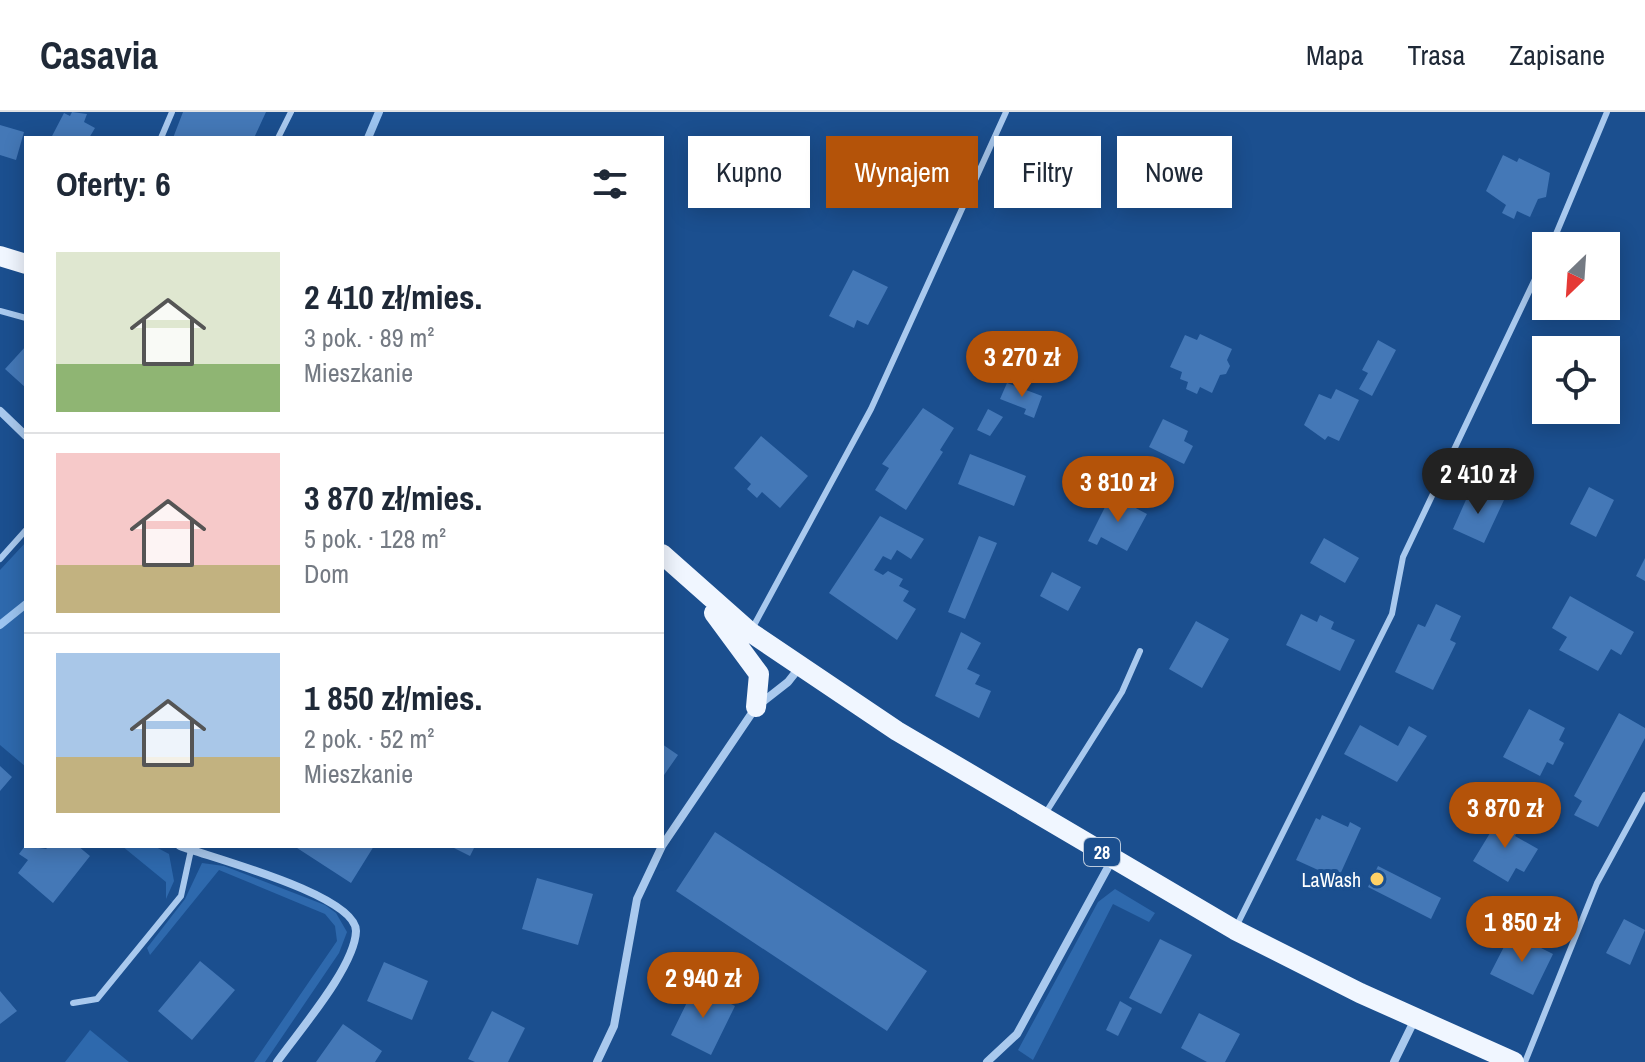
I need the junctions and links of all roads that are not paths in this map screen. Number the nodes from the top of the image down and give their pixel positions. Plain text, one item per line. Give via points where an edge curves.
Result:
1 (172, 112) edge
2 (291, 112) edge
3 (1006, 112) edge
4 (1607, 112) edge
5 (162, 136) edge
6 (279, 136) edge
7 (1557, 232) edge
8 (0, 256) edge
9 (24, 263) edge
10 (1532, 285) edge
11 (0, 311) edge
12 (24, 317) edge
13 (0, 411) edge
14 (24, 434) edge
15 (24, 532) edge
16 (664, 556) edge
17 (0, 559) edge
18 (684, 575) junction
19 (750, 632) junction
20 (1140, 651) dead end
21 (799, 668) junction
22 (756, 707) junction
23 (1645, 795) edge
24 (1043, 817) junction
25 (664, 843) edge
26 (186, 848) edge
27 (661, 848) edge
28 (191, 850) junction
29 (1112, 859) junction
30 (1235, 930) junction
31 (73, 1003) dead end
32 (1415, 1019) junction
33 (277, 1062) edge
34 (597, 1062) edge
35 (987, 1062) edge
36 (1394, 1062) edge
37 (1514, 1062) edge
38 (1525, 1062) edge

1 - 5 lane
2 - 6 lane
3 - 19 lane via 871,409
4 - 7 lane
8 - 9 main road
10 - 30 lane via 1403,557 1392,614
11 - 12 lane
13 - 14 street
15 - 17 lane
16 - 18 main road, 28
18 - 19 main road, 28
18 - 22 main road via 759,674
19 - 21 main road, 28
20 - 24 lane via 1122,692
21 - 22 street
21 - 24 main road, 28
22 - 25 street
23 - 38 lane via 1597,883
24 - 29 main road, 28
26 - 28 street
27 - 34 street via 637,899 614,1026
28 - 31 lane via 181,896 97,999
28 - 33 street via 279,880 351,915 356,931 340,971
29 - 30 main road, 28
29 - 35 street via 1017,1034
30 - 32 main road, 28
32 - 36 street
32 - 37 main road, 28

